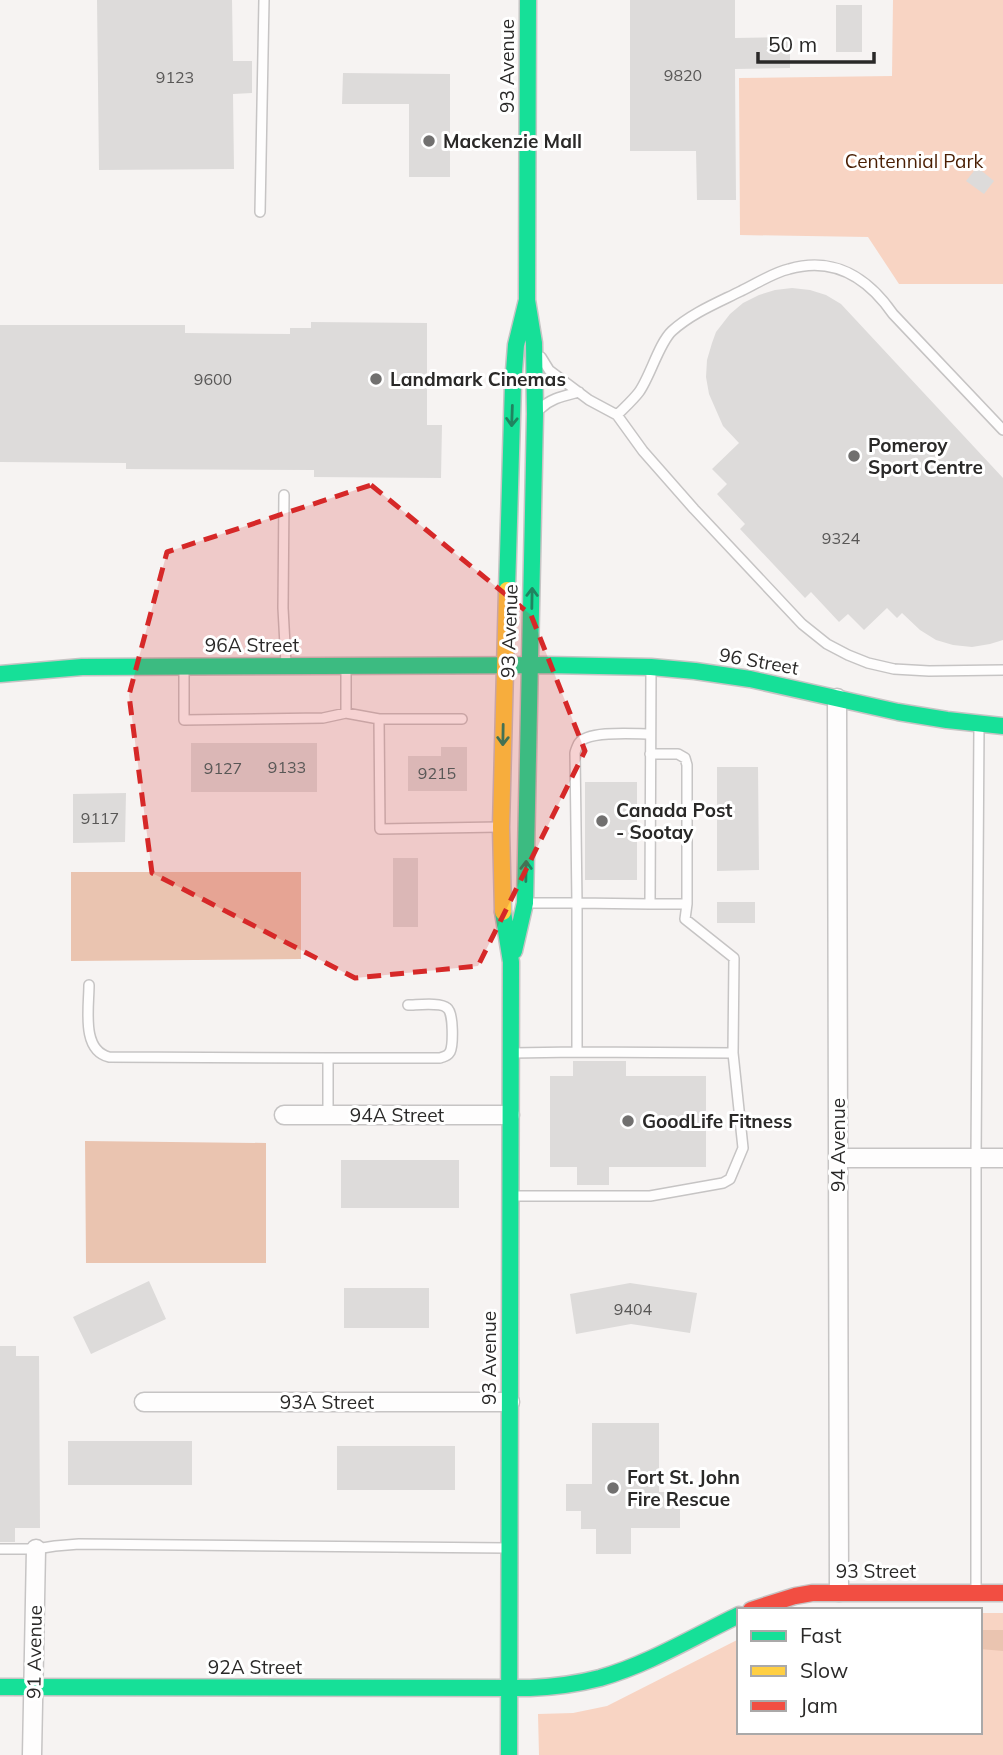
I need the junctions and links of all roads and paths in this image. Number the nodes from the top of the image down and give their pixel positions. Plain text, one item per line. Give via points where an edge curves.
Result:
1 (264, 0) edge
2 (528, 0) edge
3 (260, 212) dead end
4 (527, 300) junction
5 (534, 343) junction
6 (579, 392) junction
7 (535, 414) junction
8 (617, 415) junction
9 (1003, 430) edge
10 (284, 495) dead end
11 (184, 666) junction
12 (286, 666) junction
13 (346, 666) junction
14 (505, 666) junction
15 (530, 666) junction
16 (651, 667) junction
17 (1003, 670) edge
18 (0, 674) edge
19 (837, 698) junction
20 (346, 713) junction
21 (379, 719) junction
22 (462, 719) dead end
23 (979, 725) junction
24 (1003, 726) edge
25 (650, 734) junction
26 (650, 754) junction
27 (501, 827) junction
28 (525, 903) junction
29 (577, 903) junction
30 (650, 904) junction
31 (687, 904) junction
32 (511, 962) junction
33 (89, 985) dead end
34 (408, 1005) dead end
35 (576, 1052) junction
36 (510, 1053) junction
37 (733, 1053) junction
38 (328, 1058) junction
39 (284, 1115) dead end
40 (328, 1115) junction
41 (510, 1115) junction
42 (838, 1158) junction
43 (976, 1158) junction
44 (1003, 1158) edge
45 (510, 1196) junction
46 (144, 1402) dead end
47 (510, 1402) junction
48 (509, 1548) junction
49 (0, 1549) edge
50 (36, 1549) junction
51 (839, 1592) junction
52 (976, 1592) junction
53 (1003, 1593) edge
54 (757, 1608) edge
55 (737, 1616) edge
56 (0, 1687) edge
57 (33, 1687) junction
58 (510, 1688) junction
59 (32, 1755) edge
60 (509, 1755) edge

1 - 3 lane
2 - 4 main road, 93 Avenue
4 - 5 main road, 93 Avenue
4 -> 14 main road, 93 Avenue via 513,384
5 - 6 lane via 549,370
5 - 7 main road, 93 Avenue
6 - 7 lane via 546,403
6 - 8 lane
15 -> 7 main road, 93 Avenue
8 - 9 lane via 639,392 670,333 700,310 787,269 808,265 832,267 870,286
8 - 17 lane via 694,509 802,625 827,644 894,669
10 - 12 lane
11 - 12 main road, 96A Street
11 - 18 main road, 96A Street
11 - 20 lane via 184,720 323,718
12 - 13 main road, 96A Street
13 - 14 main road, 96A Street
13 - 20 lane
14 - 15 main road, 96 Street
14 -> 27 main road, 93 Avenue
15 - 16 main road, 96 Street
28 -> 15 main road, 93 Avenue
16 - 19 main road, 96 Street via 750,679
16 - 25 lane
19 - 23 main road, 96 Street
19 - 42 street, 94 Avenue
20 - 21 lane
21 - 22 lane
21 - 27 lane via 380,829
23 - 24 main road, 96 Street
23 - 43 lane
25 - 26 lane
25 - 29 lane via 601,735 578,743
26 - 30 lane
26 - 31 lane via 678,754 687,765
27 - 32 main road, 93 Avenue via 502,902
28 - 29 lane
28 - 32 main road, 93 Avenue
29 - 30 lane
29 - 35 lane
30 - 31 lane
31 - 37 lane via 685,919 734,958
32 - 36 main road, 93 Avenue
33 - 38 lane via 92,1046 109,1057
34 - 38 lane via 440,1005 450,1011 451,1050 447,1056
35 - 36 lane
35 - 37 lane
36 - 41 main road, 93 Avenue
37 - 45 lane via 743,1149 730,1179 650,1196
38 - 40 lane
39 - 40 street, 94A Street
40 - 41 street, 94A Street
41 - 45 main road, 93 Avenue
42 - 43 street
42 - 51 street, 94 Avenue
43 - 44 street
43 - 52 lane
45 - 47 main road, 93 Avenue
46 - 47 street, 93A Street
47 - 48 main road, 93 Avenue
48 - 50 lane via 79,1544
48 - 58 main road, 93 Avenue
49 - 50 lane
50 - 57 street, 91 Avenue
51 - 52 main road, 93 Street
51 - 54 main road, 93 Street via 795,1596
52 - 53 main road, 93 Street
55 - 58 main road via 605,1676 569,1685
56 - 57 main road, 92A Street
57 - 58 main road, 92A Street
57 - 59 street, 91 Avenue
58 - 60 main road, 93 Avenue

